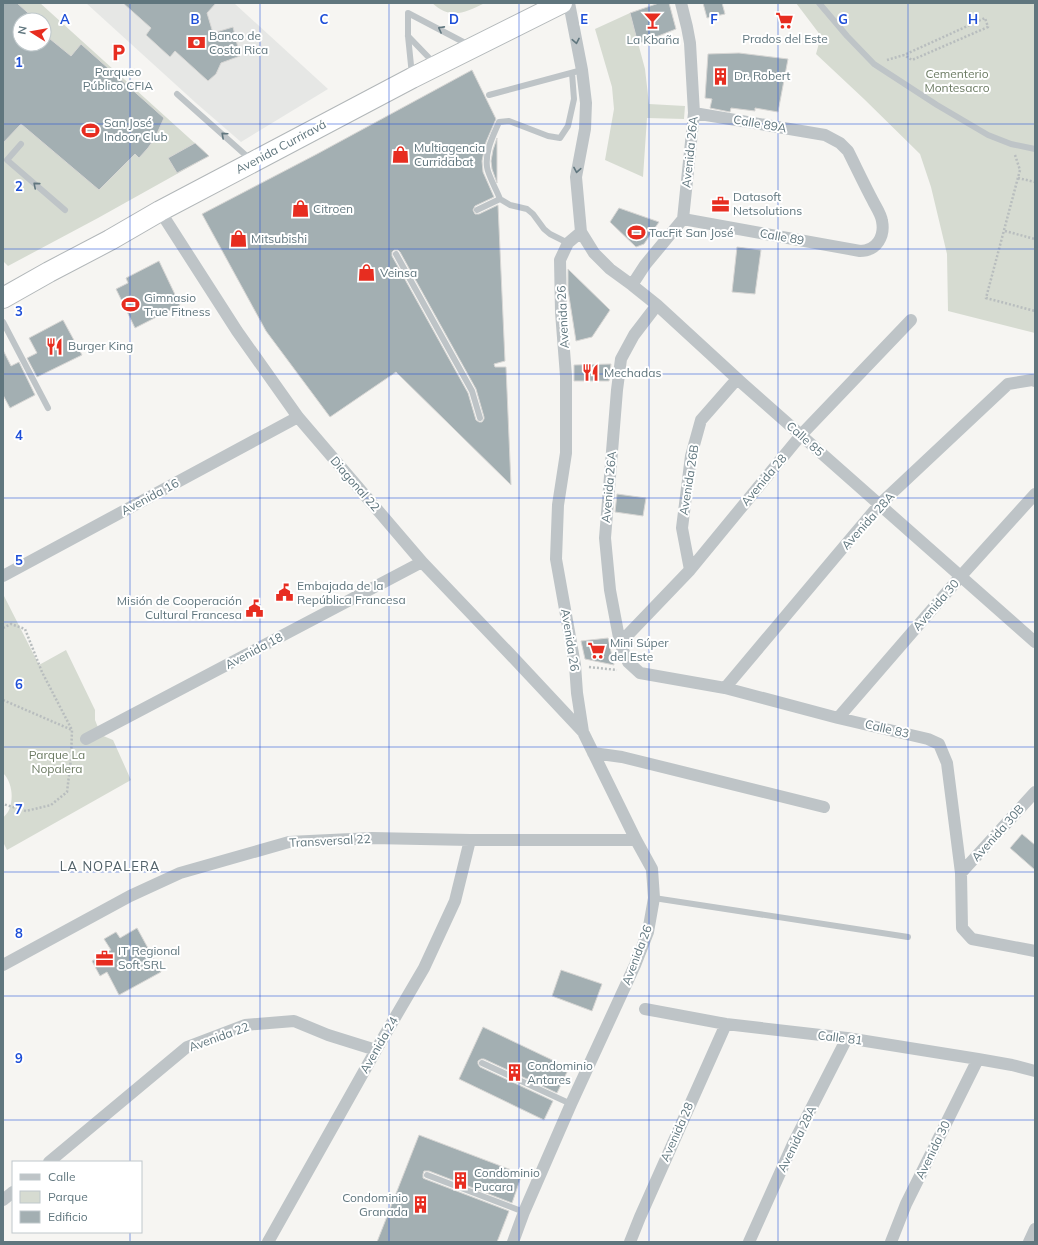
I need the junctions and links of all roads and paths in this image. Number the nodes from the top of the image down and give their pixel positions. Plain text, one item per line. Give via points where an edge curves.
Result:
1 (562, 3) edge
2 (569, 3) edge
3 (681, 3) edge
4 (819, 3) edge
5 (408, 36) junction
6 (472, 47) junction
7 (904, 55) junction
8 (874, 64) junction
9 (437, 65) junction
10 (577, 71) junction
11 (412, 78) junction
12 (177, 94) dead end
13 (489, 95) dead end
14 (694, 113) junction
15 (21, 144) dead end
16 (1011, 144) junction
17 (1035, 149) edge
18 (253, 162) junction
19 (1018, 178) junction
20 (1035, 182) edge
21 (500, 199) junction
22 (65, 210) dead end
23 (477, 210) dead end
24 (160, 211) junction
25 (683, 219) junction
26 (1005, 231) junction
27 (581, 232) junction
28 (1035, 239) edge
29 (568, 243) junction
30 (879, 243) joint
31 (396, 254) dead end
32 (632, 285) junction
33 (3, 298) edge
34 (657, 305) junction
35 (1035, 311) edge
36 (911, 320) dead end
37 (3, 322) edge
38 (737, 379) junction
39 (1033, 380) edge
40 (48, 408) dead end
41 (298, 417) junction
42 (480, 418) dead end
43 (801, 435) junction
44 (1035, 494) edge
45 (880, 505) junction
46 (422, 562) junction
47 (690, 570) junction
48 (3, 576) edge
49 (960, 577) junction
50 (3, 628) edge
51 (1035, 641) edge
52 (620, 643) junction
53 (575, 665) junction
54 (640, 673) junction
55 (725, 688) junction
56 (3, 700) edge
57 (838, 718) junction
58 (72, 730) junction
59 (583, 732) junction
60 (86, 739) dead end
61 (593, 753) junction
62 (1035, 792) edge
63 (3, 804) edge
64 (824, 807) dead end
65 (470, 840) junction
66 (636, 840) junction
67 (961, 873) junction
68 (654, 898) junction
69 (908, 937) dead end
70 (1035, 952) edge
71 (3, 966) edge
72 (645, 1009) dead end
73 (726, 1024) junction
74 (847, 1038) junction
75 (376, 1050) junction
76 (978, 1059) junction
77 (482, 1063) dead end
78 (1035, 1071) edge
79 (571, 1104) junction
80 (50, 1161) edge
81 (427, 1175) dead end
82 (12, 1193) edge
83 (3, 1200) edge
84 (524, 1212) junction
85 (1035, 1229) edge
86 (268, 1242) edge
87 (514, 1242) edge
88 (630, 1242) edge
89 (749, 1242) edge
90 (891, 1242) edge
91 (1029, 1242) edge

1 - 6 highway, Avenida Curriravá
2 -> 10 street
3 - 14 street, Avenida 26A via 690,43
4 - 8 lane
6 -> 5 lane via 408,13
5 - 9 lane
5 - 11 lane
6 - 9 highway, Avenida Curriravá
7 - 7 path via 984,18 988,27 912,60
7 - 8 path
8 - 16 lane via 988,135
9 - 11 highway, Avenida Curriravá
10 - 13 lane
10 - 21 lane via 568,126 560,138 509,121 499,122 492,137 487,168
10 -> 27 street via 586,103 585,129 576,177
11 - 18 highway, Avenida Curriravá
18 -> 12 lane
14 - 25 street, Avenida 26A
14 - 30 street, Calle 89A via 825,135 840,143 848,151 882,220
22 -> 15 lane via 7,160
16 - 17 lane
16 - 19 path via 1020,170
18 - 24 highway, Avenida Curriravá
19 - 20 path
19 - 26 path
21 - 23 lane
21 - 29 lane via 510,205 527,209 550,234
24 - 33 highway, Avenida Curriravá
24 - 41 street, Diagonal 22 via 237,331
25 - 30 street, Calle 89 via 860,251 869,250
25 - 32 street via 645,264
26 - 28 path
26 - 35 path via 986,298
27 - 29 street, Avenida 26
27 - 32 street, Calle 85 via 594,253
29 - 53 street, Avenida 26 via 560,260 566,376 566,453 558,505 556,559
31 - 42 lane via 472,392
32 - 34 street, Calle 85
34 - 38 street, Calle 85
34 - 52 street, Avenida 26A via 634,335 621,359 617,390 605,538 610,590
36 - 43 street, Avenida 28
37 - 40 lane
38 - 43 street, Calle 85
38 - 47 street, Avenida 26B via 701,420 691,456 682,528
39 - 45 street, Avenida 28A via 1008,384
41 - 46 street, Diagonal 22
41 - 48 street, Avenida 16
43 - 45 street, Calle 85
43 - 47 street, Avenida 28
44 - 49 street, Avenida 30
45 - 49 street, Calle 85
45 - 55 street, Avenida 28A
46 - 59 street, Diagonal 22
46 - 60 street, Avenida 18
47 - 52 street, Avenida 28
49 - 51 street, Calle 85
49 - 57 street, Avenida 30
50 - 58 path via 11,624 25,629 42,672
52 - 54 street, Avenida 26A via 628,662
53 - 54 path
53 - 59 street, Avenida 26
54 - 55 street, Calle 83
55 - 57 street, Calle 83
56 - 58 path
57 - 67 street, Calle 83 via 928,739 939,744 947,764
58 - 63 path via 67,792 51,805 26,811
59 - 61 street, Avenida 26
61 - 64 street via 622,757
61 - 66 street, Avenida 26
62 - 67 street, Avenida 30B
65 - 66 street, Transversal 22
65 - 71 street, Transversal 22 via 372,838 289,842 180,873 130,896
65 - 75 street, Avenida 24 via 455,901 424,968
66 - 68 street, Avenida 26 via 652,869
67 - 70 street, Calle 83 via 962,928 972,939
68 - 69 lane
68 - 79 street, Avenida 26 via 648,932 635,965
72 - 73 street, Calle 81
73 - 74 street, Calle 81
73 - 88 street, Avenida 28
74 - 76 street, Calle 81
74 - 89 street, Avenida 28A via 793,1144
75 - 80 street, Avenida 22 via 294,1021 244,1025 187,1047
75 - 86 street, Avenida 24
76 - 78 street, Calle 81
76 - 90 street, Avenida 30 via 906,1204
77 - 79 lane
79 - 84 street, Avenida 26
81 - 84 lane
82 - 83 street
84 - 87 street, Avenida 26
85 - 91 street

